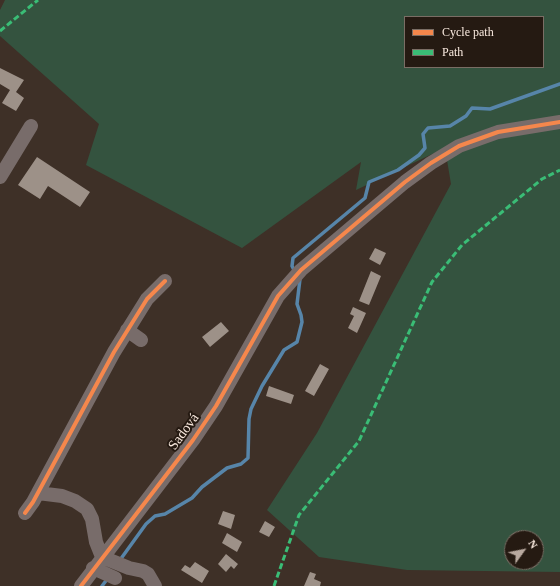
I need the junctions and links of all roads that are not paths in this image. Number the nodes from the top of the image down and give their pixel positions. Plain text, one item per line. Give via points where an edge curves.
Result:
1 (560, 122) edge
2 (31, 126) dead end
3 (0, 177) edge
4 (165, 281) dead end
5 (127, 330) junction
6 (141, 340) dead end
7 (38, 493) junction
8 (24, 513) dead end
9 (113, 561) junction
10 (93, 568) junction
11 (111, 576) dead end
12 (152, 580) edge
13 (81, 586) edge

1 - 9 street, Sadová via 498,132 459,146 405,182 289,281 216,406
2 - 3 street
4 - 5 street via 147,299
5 - 6 street
5 - 7 street
7 - 8 street
7 - 9 street via 62,496 87,509 92,519 96,542
9 - 10 street, Sadová
9 - 12 street
10 - 11 street
10 - 13 street, Sadová

